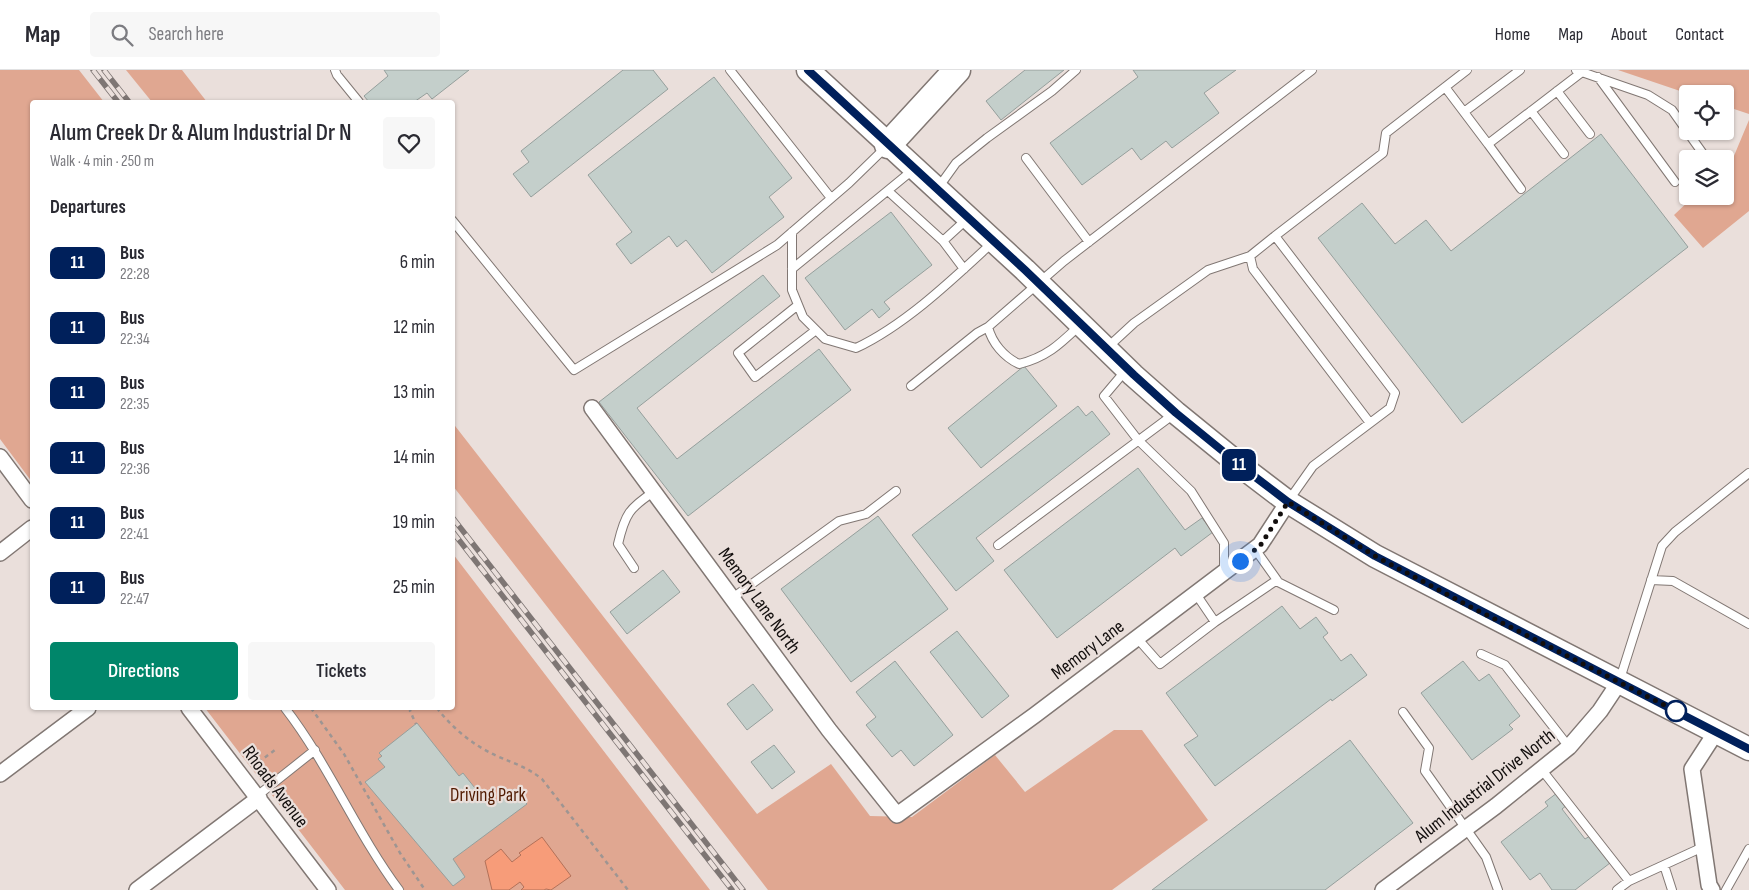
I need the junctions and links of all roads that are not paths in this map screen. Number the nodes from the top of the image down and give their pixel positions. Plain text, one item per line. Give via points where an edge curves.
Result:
1 (335, 70) edge
2 (730, 70) edge
3 (808, 70) edge
4 (935, 70) edge
5 (957, 70) edge
6 (1076, 70) edge
7 (1312, 70) edge
8 (1467, 70) edge
9 (1520, 70) edge
10 (1579, 71) edge
11 (1598, 77) junction
12 (1445, 87) junction
13 (1557, 91) junction
14 (357, 100) edge
15 (1531, 111) junction
16 (1464, 112) junction
17 (1590, 134) dead end
18 (1488, 144) junction
19 (888, 145) junction
20 (1700, 150) edge
21 (1564, 154) dead end
22 (1026, 158) dead end
23 (914, 169) junction
24 (1675, 182) dead end
25 (1521, 189) dead end
26 (937, 190) junction
27 (888, 191) junction
28 (831, 198) junction
29 (968, 218) junction
30 (455, 224) edge
31 (792, 232) junction
32 (1275, 236) junction
33 (943, 241) junction
34 (994, 242) junction
35 (1089, 242) junction
36 (1250, 256) junction
37 (792, 269) junction
38 (964, 269) junction
39 (1039, 284) junction
40 (798, 305) junction
41 (1081, 324) junction
42 (988, 327) junction
43 (816, 330) junction
44 (1106, 349) junction
45 (1128, 369) junction
46 (911, 386) dead end
47 (592, 408) dead end
48 (1176, 413) junction
49 (1370, 423) junction
50 (1138, 440) junction
51 (0, 457) edge
52 (1749, 473) edge
53 (655, 491) junction
54 (896, 491) dead end
55 (30, 497) edge
56 (1288, 502) junction
57 (30, 530) edge
58 (998, 545) dead end
59 (1255, 549) junction
60 (0, 553) edge
61 (634, 568) dead end
62 (1224, 572) junction
63 (1651, 580) junction
64 (1276, 581) junction
65 (1196, 594) junction
66 (731, 598) junction
67 (1334, 610) dead end
68 (1215, 622) junction
69 (1749, 624) edge
70 (1137, 638) junction
71 (1482, 654) dead end
72 (1620, 681) junction
73 (85, 710) edge
74 (191, 710) edge
75 (286, 710) edge
76 (1403, 712) dead end
77 (1716, 732) junction
78 (1569, 747) junction
79 (1749, 749) edge
80 (315, 750) junction
81 (1542, 770) junction
82 (0, 774) edge
83 (258, 797) junction
84 (897, 815) joint
85 (1465, 828) junction
86 (1703, 847) junction
87 (1749, 848) edge
88 (1664, 865) junction
89 (1630, 881) junction
90 (137, 890) edge
91 (328, 890) edge
92 (399, 890) edge
93 (1383, 890) edge
94 (1498, 890) edge
95 (1618, 890) edge
96 (1672, 890) edge
97 (1712, 890) edge
98 (1726, 890) edge

1 - 14 lane
2 - 28 lane
3 - 19 main road
4 - 19 highway via 890,120
5 - 19 highway
6 - 26 lane via 956,164
7 - 35 lane
8 - 12 lane
9 - 16 lane
10 - 11 lane
10 - 13 lane
11 - 20 lane via 1648,95 1672,110
11 - 24 lane
12 - 16 lane
12 - 32 lane via 1386,133 1383,153
13 - 15 lane
13 - 17 lane
15 - 18 lane
15 - 21 lane
16 - 18 lane
18 - 25 lane
19 - 23 main road
19 - 28 lane
22 - 35 lane
23 - 26 main road
23 - 27 lane
26 - 29 main road
27 - 33 lane
27 - 37 lane
28 - 31 lane
29 - 33 lane
29 - 34 main road
30 - 31 lane via 574,370 777,245
31 - 37 lane
32 - 36 lane
32 - 49 lane via 1395,393 1390,408
33 - 38 lane
34 - 38 lane
34 - 39 main road
35 - 39 lane
36 - 44 lane via 1208,270 1134,323
36 - 49 lane via 1254,270
37 - 40 lane via 792,290
38 - 43 lane via 878,338 856,348 825,339
39 - 41 main road
39 - 42 lane
40 - 43 lane
40 - 43 lane via 738,353 755,377
41 - 42 lane via 1056,349 1020,364 1001,351
41 - 44 main road
42 - 46 lane
44 - 45 main road
45 - 48 main road
45 - 50 lane via 1104,396
47 - 53 street, Memory Lane North
48 - 50 lane
48 - 56 main road
49 - 56 lane via 1312,466
50 - 58 lane
50 - 62 lane via 1192,491 1224,543
51 - 55 street
52 - 63 lane via 1662,546
53 - 61 lane via 637,503 624,521 618,544
53 - 66 street, Memory Lane North
54 - 66 lane via 866,514 839,521
56 - 59 street, Memory Lane
56 - 72 main road via 1375,556
57 - 60 street
59 - 62 street, Memory Lane
59 - 64 lane
62 - 65 street, Memory Lane
63 - 69 lane via 1673,581
63 - 72 lane
64 - 67 lane
64 - 68 lane
65 - 68 lane
65 - 70 street, Memory Lane
66 - 84 street, Memory Lane North
68 - 70 lane via 1160,664
70 - 84 street, Memory Lane
71 - 78 lane via 1505,664
72 - 77 main road
72 - 78 street, Alum Industrial Drive North via 1600,711
73 - 82 street
74 - 83 street, Rhoads Avenue
75 - 80 lane
76 - 85 lane via 1429,748 1426,771
77 - 79 main road
77 - 86 street via 1692,769
78 - 81 street, Alum Industrial Drive North
80 - 83 lane
80 - 92 lane via 370,847
81 - 85 street, Alum Industrial Drive North
81 - 89 lane
83 - 90 street
83 - 91 street, Rhoads Avenue
85 - 93 street, Alum Industrial Drive North
85 - 94 lane via 1486,857
86 - 88 lane
86 - 97 street
87 - 98 lane
88 - 89 lane
88 - 96 lane
89 - 95 lane

